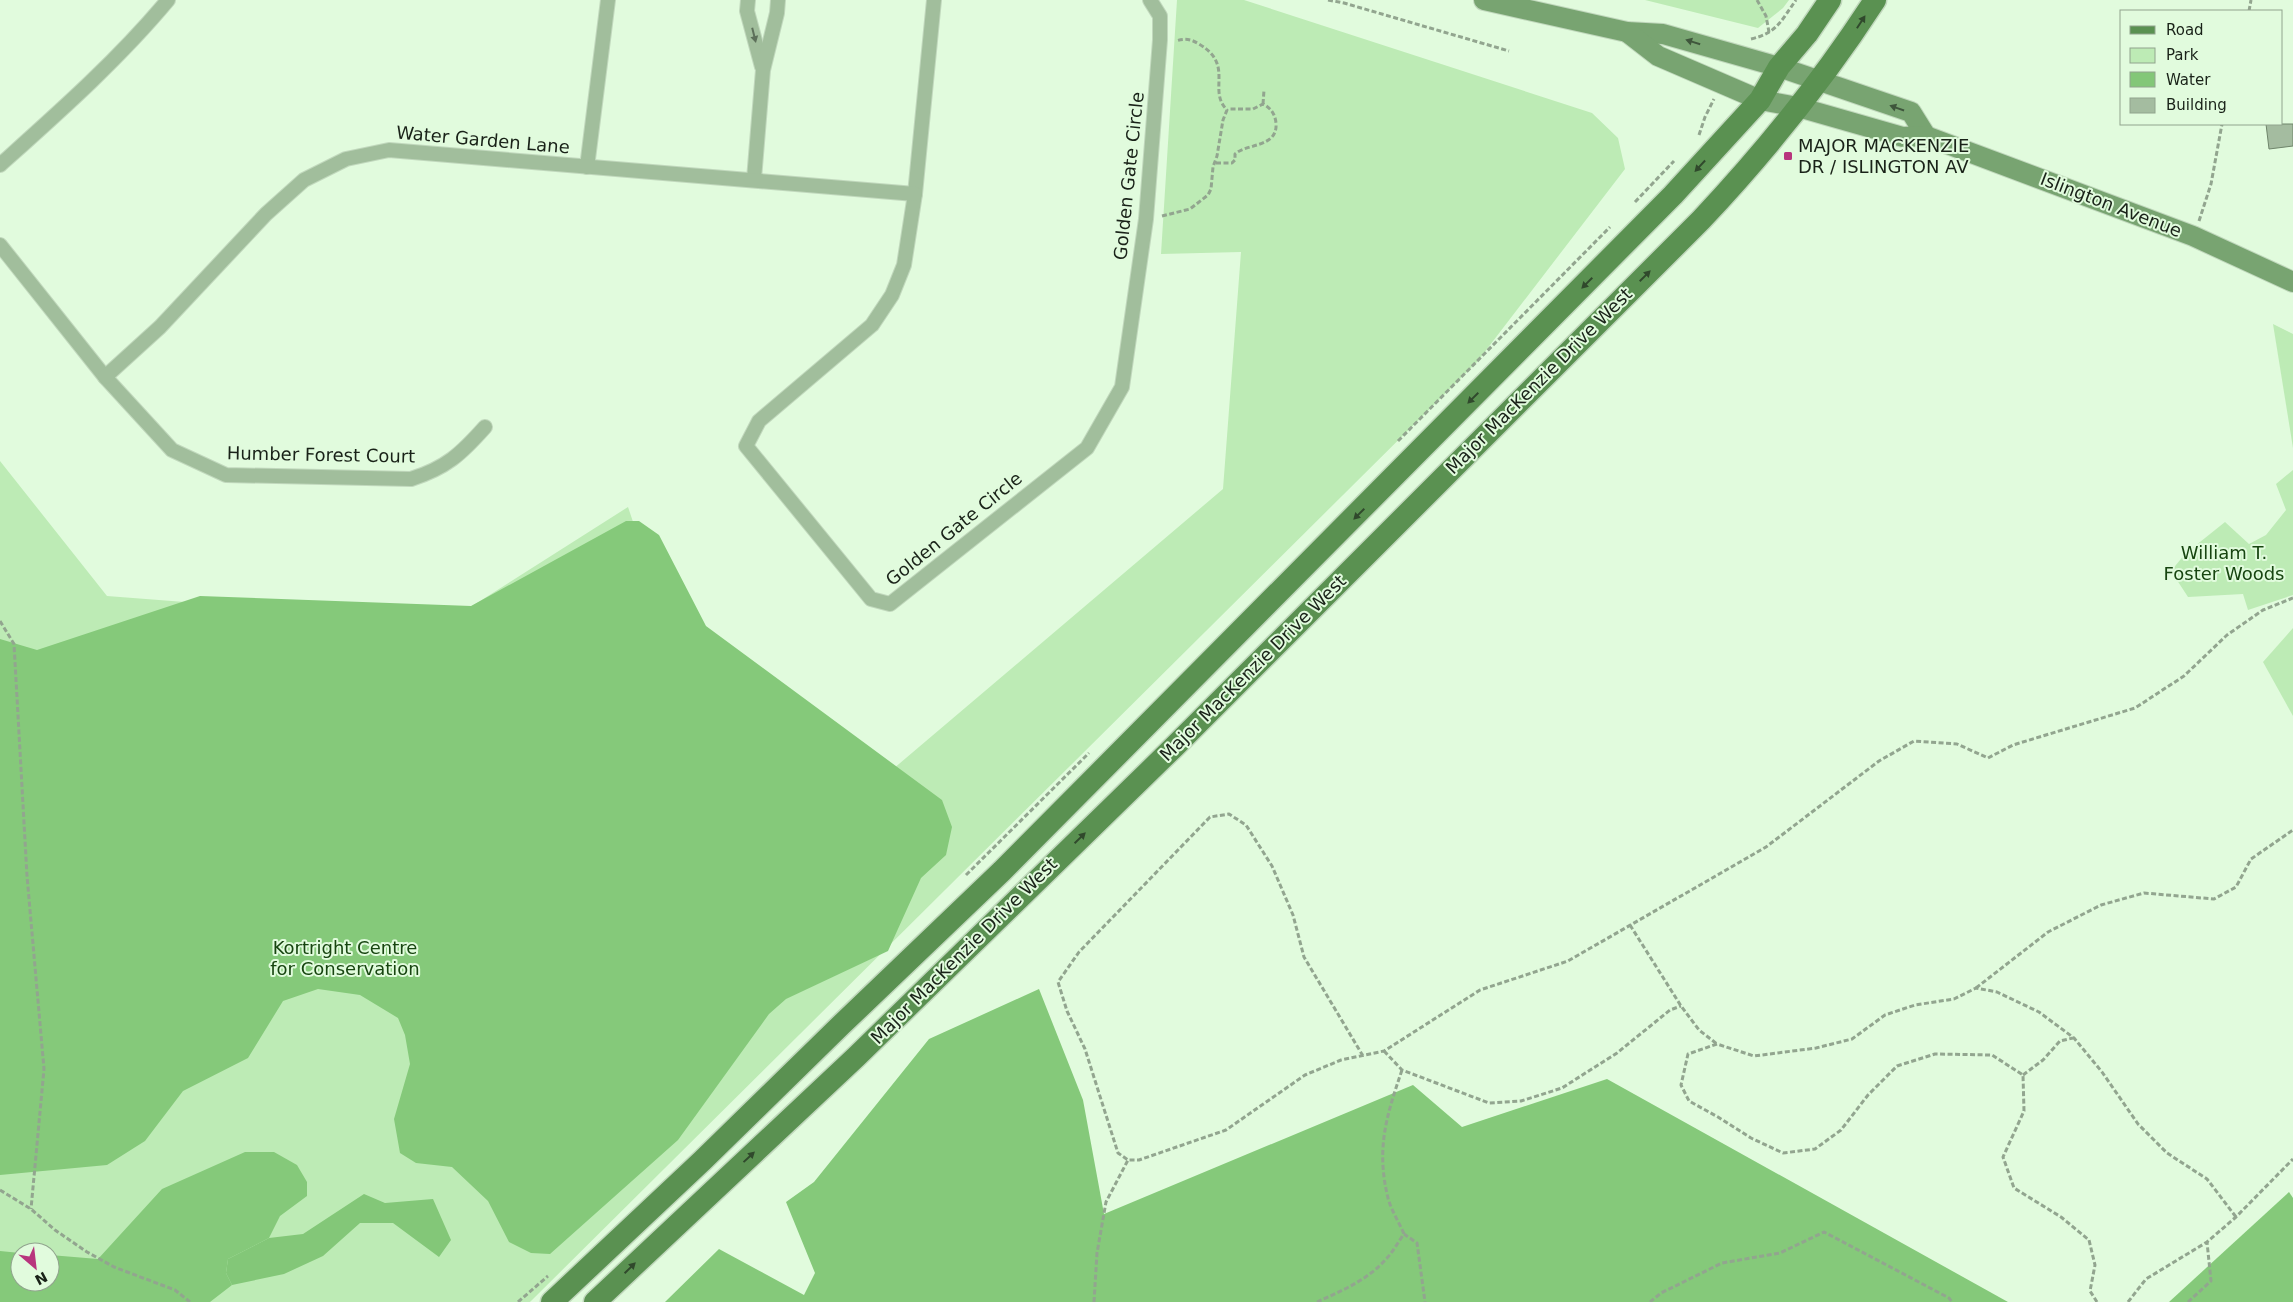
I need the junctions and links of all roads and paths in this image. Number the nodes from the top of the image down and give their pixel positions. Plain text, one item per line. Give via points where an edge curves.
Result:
1 (168, 0) edge
2 (608, 0) edge
3 (748, 0) edge
4 (778, 0) edge
5 (934, 0) edge
6 (1150, 0) edge
7 (1328, 0) edge
8 (1484, 0) edge
9 (1757, 0) edge
10 (1796, 0) edge
11 (1830, 0) edge
12 (1874, 0) edge
13 (1627, 32) junction
14 (1770, 32) junction
15 (1749, 40) dead end
16 (1176, 41) dead end
17 (1509, 50) dead end
18 (1779, 67) junction
19 (763, 70) junction
20 (1819, 82) junction
21 (1264, 90) dead end
22 (1760, 100) junction
23 (1263, 104) junction
24 (1798, 108) junction
25 (1227, 110) junction
26 (1705, 117) dead end
27 (2222, 125) edge
28 (1926, 136) junction
29 (1693, 142) dead end
30 (1680, 155) dead end
31 (1216, 163) junction
32 (0, 165) edge
33 (587, 167) junction
34 (754, 179) junction
35 (915, 194) junction
36 (1628, 209) dead end
37 (1146, 219) junction
38 (1615, 222) dead end
39 (2198, 224) dead end
40 (0, 245) edge
41 (2293, 282) edge
42 (105, 377) junction
43 (485, 427) dead end
44 (1397, 442) dead end
45 (2293, 598) edge
46 (0, 621) edge
47 (1091, 750) dead end
48 (2293, 830) edge
49 (966, 876) dead end
50 (1630, 925) junction
51 (1976, 988) junction
52 (1681, 1006) junction
53 (2074, 1038) junction
54 (1717, 1044) junction
55 (1384, 1050) junction
56 (1363, 1056) junction
57 (1402, 1070) junction
58 (2023, 1076) junction
59 (2293, 1159) edge
60 (1128, 1160) junction
61 (0, 1190) edge
62 (31, 1209) junction
63 (2236, 1217) junction
64 (1404, 1234) junction
65 (2207, 1242) junction
66 (555, 1270) dead end
67 (190, 1302) edge
68 (518, 1302) edge
69 (552, 1302) edge
70 (595, 1302) edge
71 (1094, 1302) edge
72 (1317, 1302) edge
73 (1425, 1302) edge
74 (1650, 1302) edge
75 (1952, 1302) edge
76 (2097, 1302) edge
77 (2128, 1302) edge
78 (2188, 1302) edge

1 - 32 street via 64,108
2 - 33 street
3 -> 19 street via 747,11
4 - 19 street
5 - 35 street, Golden Gate Circle
6 - 37 street, Golden Gate Circle via 1160,16 1160,40
7 - 17 path
8 - 13 street, Islington Avenue
9 - 14 path
10 - 14 path
11 - 18 main road, Major MacKenzie Drive West
20 -> 12 main road, Major MacKenzie Drive West
18 -> 13 street, Islington Avenue via 1663,34
13 - 22 street, Islington Avenue via 1658,56
14 - 15 path
16 - 25 path via 1192,40 1212,53 1219,66 1221,100
18 - 20 street, Islington Avenue
18 - 22 main road, Major MacKenzie Drive West
19 - 34 street
20 - 24 main road, Major MacKenzie Drive West
28 -> 20 street, Islington Avenue via 1910,112
21 - 23 path
22 - 24 street, Islington Avenue
22 -> 69 main road, Major MacKenzie Drive West via 1673,195 1002,871
23 - 25 path via 1253,109
23 - 31 path via 1275,116 1272,136 1264,144 1238,150 1232,163
24 - 28 street, Islington Avenue via 1903,137
70 -> 24 main road, Major MacKenzie Drive West via 856,1057 1181,740 1701,220 1743,176
25 - 31 path
26 - 29 path
27 - 39 path via 2211,184
28 - 41 street, Islington Avenue via 2193,236
30 - 36 path
31 - 37 path via 1211,189 1198,204 1179,213
33 - 34 street, Water Garden Lane
33 - 42 street, Water Garden Lane via 390,150 346,159 297,185 160,328
34 - 35 street, Water Garden Lane
35 - 37 street, Golden Gate Circle via 904,265 888,303 872,325 759,421 746,446 871,599 890,604 1087,448 1122,387
38 - 44 path
40 - 42 street, Humber Forest Court
42 - 43 street, Humber Forest Court via 172,450 226,476 411,479 449,463
45 - 50 path via 2263,610 2227,635 2184,676 2135,708 2013,745 1988,758 1957,744 1914,741 1879,761 1766,847
46 - 62 path via 14,644 44,1069
47 - 49 path
48 - 51 path via 2251,859 2236,887 2214,899 2144,893 2101,905 2048,932
50 - 52 path
50 - 55 path via 1568,961 1480,990
51 - 53 path via 1997,992 2039,1012
51 - 54 path via 1954,999 1914,1004 1884,1015 1852,1039 1816,1048 1754,1056
52 - 54 path via 1699,1030
52 - 57 path via 1670,1010 1617,1053 1562,1088 1521,1100 1489,1103
53 - 58 path via 2060,1041 2044,1060
53 - 63 path via 2138,1124 2167,1154 2207,1179
54 - 58 path via 1688,1054 1681,1085 1689,1101 1783,1153 1815,1149 1841,1130 1868,1095 1897,1066 1935,1054 1992,1055
55 - 56 path
55 - 57 path
56 - 60 path via 1342,1060 1305,1075 1226,1130 1139,1160
56 - 60 path via 1304,957 1293,915 1267,857 1246,825 1229,814 1210,817 1079,952 1058,982 1085,1049 1118,1153
57 - 64 path via 1389,1109 1382,1146 1388,1199
58 - 76 path via 2024,1111 2003,1157 2014,1188 2062,1217 2089,1240 2095,1265 2090,1291
59 - 63 path
60 - 71 path via 1106,1202 1097,1253
61 - 62 path
62 - 67 path via 87,1252 175,1290
63 - 65 path
64 - 72 path via 1388,1258 1375,1270 1344,1290
64 - 73 path via 1417,1243
65 - 77 path via 2146,1279
65 - 78 path via 2211,1281
66 - 68 path
74 - 75 path via 1661,1293 1722,1263 1780,1253 1824,1232

